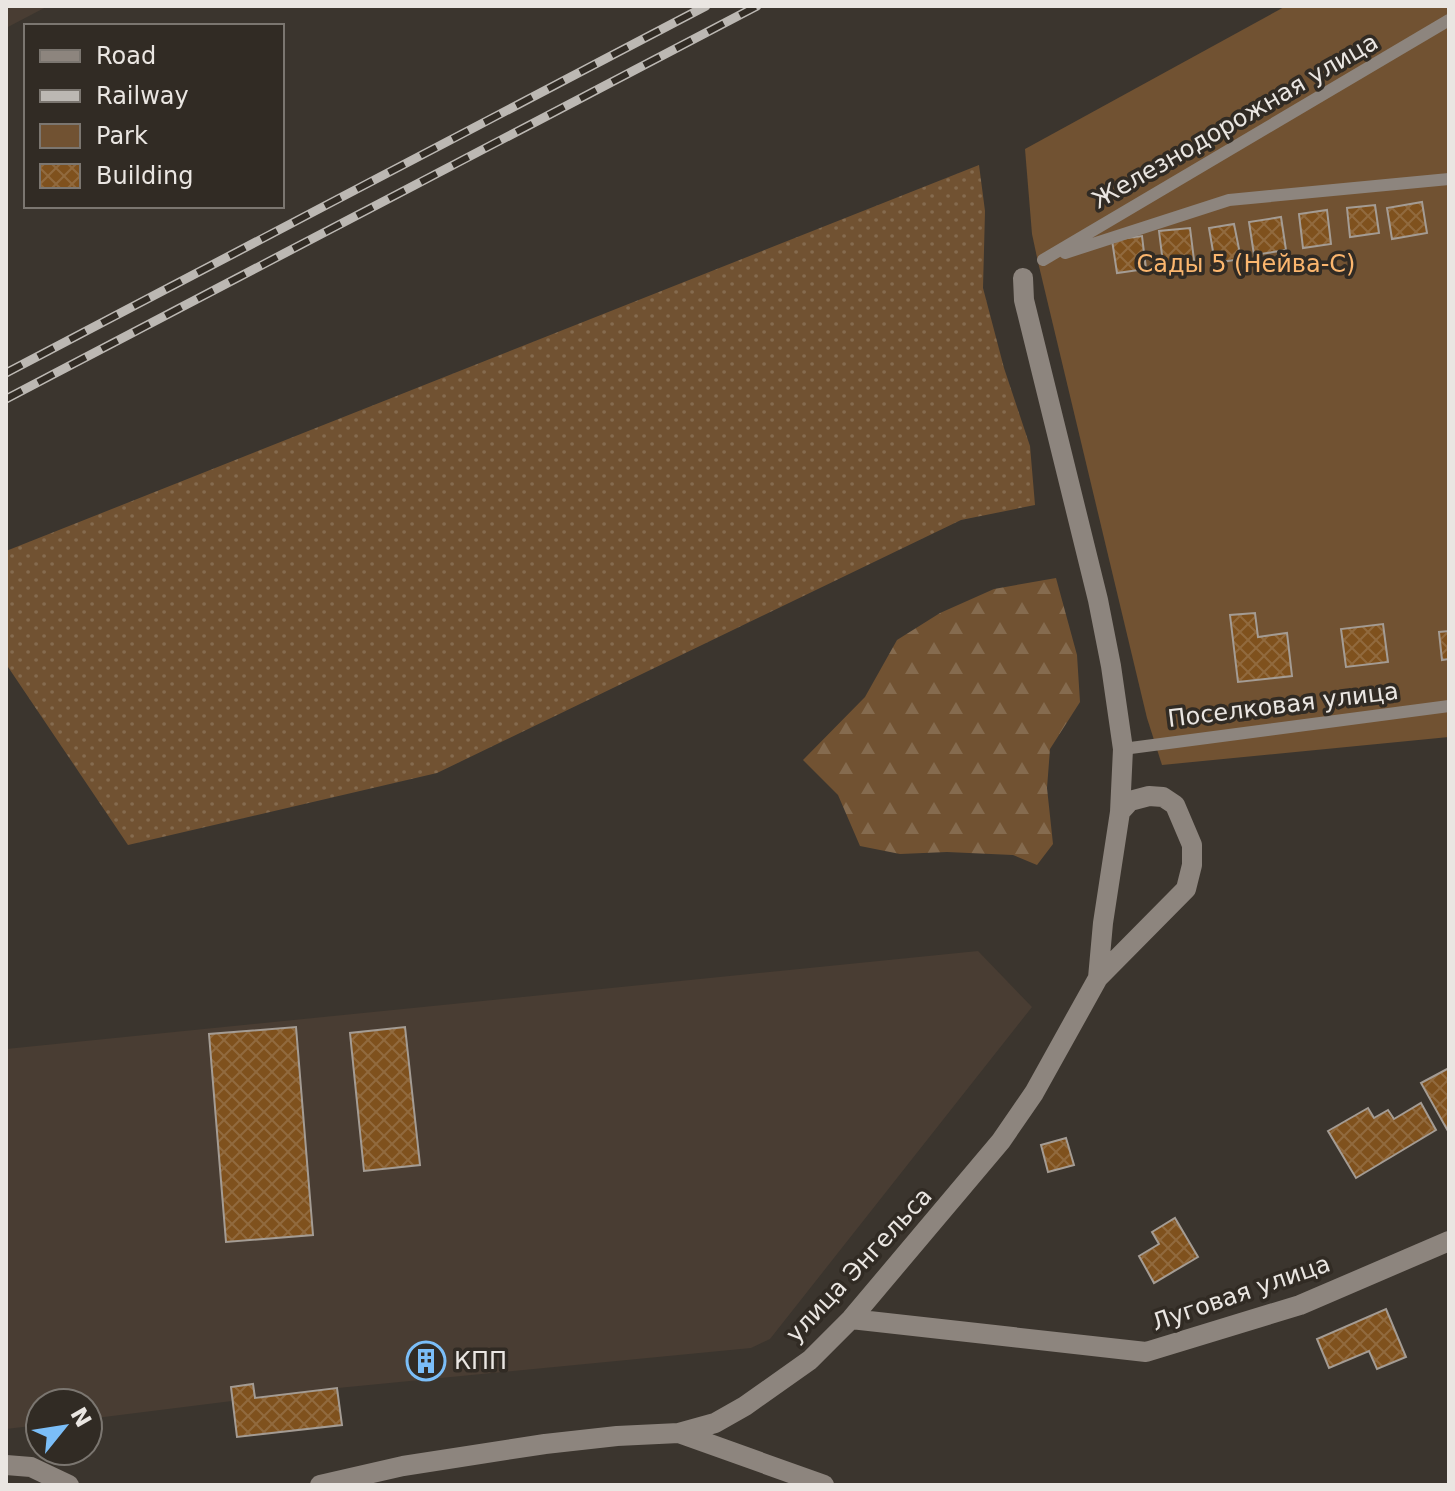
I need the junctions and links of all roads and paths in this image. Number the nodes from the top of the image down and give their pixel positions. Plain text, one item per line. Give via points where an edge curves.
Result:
1 (1449, 20) edge
2 (1449, 179) edge
3 (1043, 260) junction
4 (1023, 278) joint
5 (1449, 706) edge
6 (1123, 749) junction
7 (1120, 812) junction
8 (1098, 978) junction
9 (1449, 1241) edge
10 (851, 1319) junction
11 (679, 1433) junction
12 (31, 1467) joint
13 (48, 1485) edge
14 (69, 1485) edge
15 (320, 1485) edge
16 (824, 1485) edge

1 - 3 lane, Железнодорожная улица
2 - 3 lane via 1229,200
3 - 4 lane
4 - 6 street via 1031,331 1098,600
5 - 6 lane, Поселковая улица
6 - 7 street
7 - 8 street, улица Энгельса
7 - 8 street, улица Энгельса via 1130,801 1149,796 1175,805 1192,845 1192,865 1186,889
8 - 10 street, улица Энгельса via 1001,1141
9 - 10 street, Луговая улица via 1300,1305 1146,1352
10 - 11 street, улица Энгельса via 810,1360 745,1406 715,1423
11 - 15 street, улица Энгельса via 545,1444
11 - 16 street
12 - 13 street
12 - 14 street

